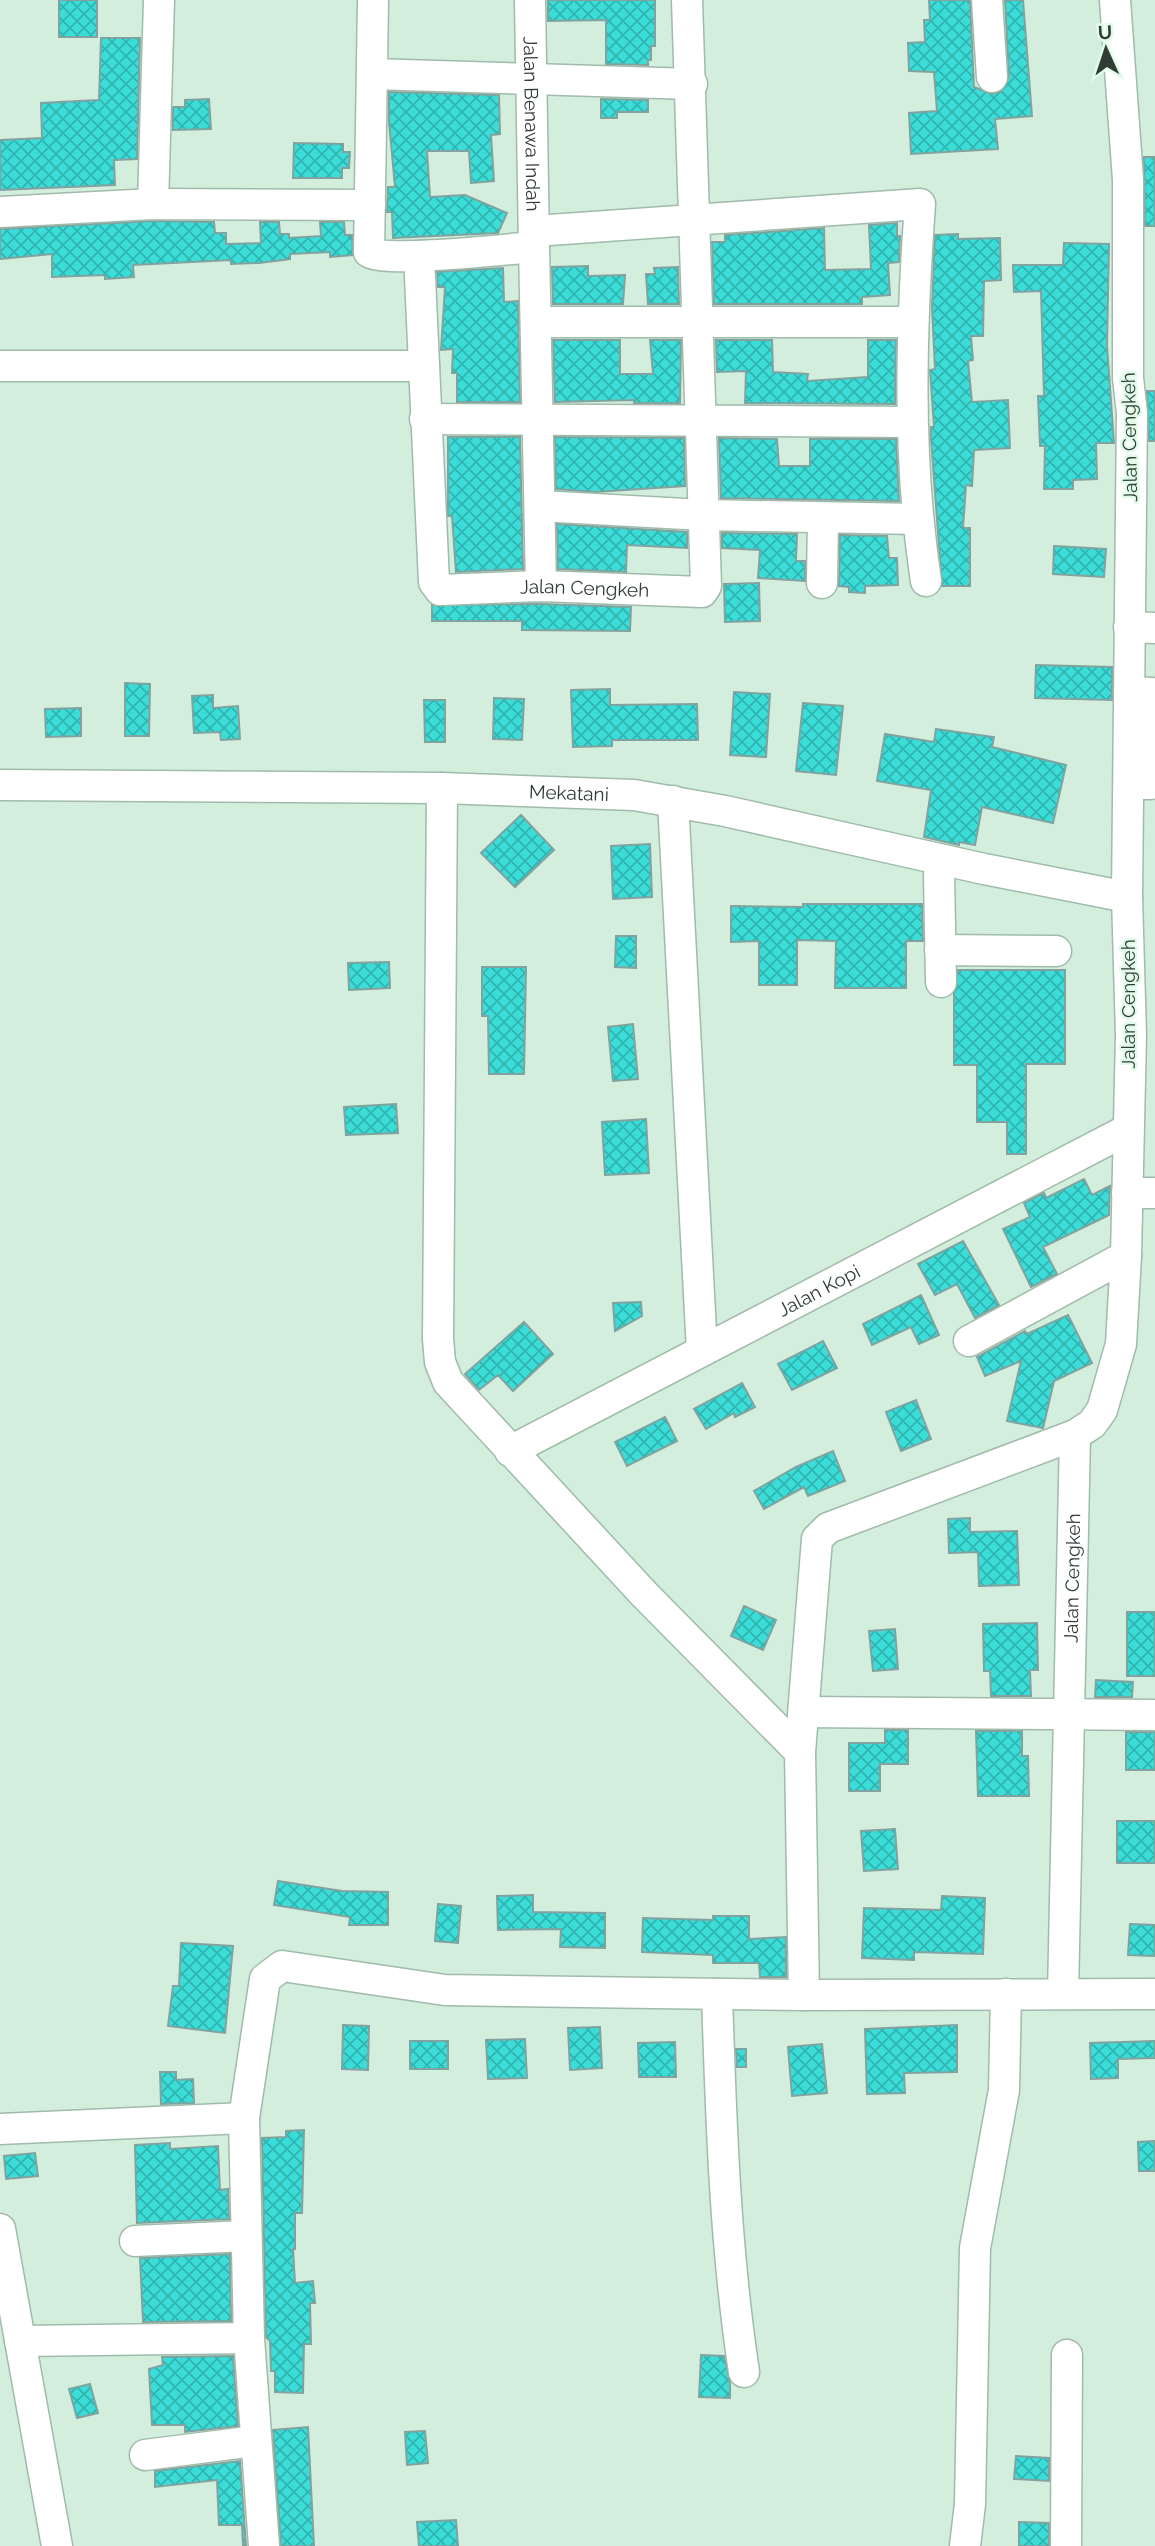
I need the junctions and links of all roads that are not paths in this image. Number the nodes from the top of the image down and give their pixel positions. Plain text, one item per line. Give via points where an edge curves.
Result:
1 (159, 0) edge
2 (373, 0) edge
3 (530, 0) edge
4 (687, 0) edge
5 (987, 0) edge
6 (1115, 0) edge
7 (372, 74) junction
8 (992, 78) dead end
9 (532, 79) junction
10 (692, 84) junction
11 (153, 204) junction
12 (370, 205) junction
13 (0, 212) edge
14 (696, 219) junction
15 (535, 239) junction
16 (419, 256) junction
17 (536, 322) junction
18 (912, 322) junction
19 (698, 324) junction
20 (0, 366) edge
21 (425, 366) junction
22 (1144, 412) edge
23 (425, 419) junction
24 (538, 420) junction
25 (701, 422) junction
26 (912, 422) junction
27 (540, 506) junction
28 (703, 515) junction
29 (823, 518) junction
30 (917, 519) junction
31 (926, 581) dead end
32 (822, 583) dead end
33 (541, 586) junction
34 (1142, 627) edge
35 (0, 785) edge
36 (442, 788) junction
37 (673, 802) junction
38 (1142, 856) edge
39 (943, 860) junction
40 (1127, 897) junction
41 (940, 950) junction
42 (1056, 951) dead end
43 (941, 982) dead end
44 (1127, 1130) junction
45 (1141, 1193) edge
46 (1126, 1256) junction
47 (968, 1341) dead end
48 (702, 1351) junction
49 (1075, 1435) junction
50 (510, 1451) junction
51 (804, 1712) junction
52 (1069, 1714) junction
53 (1155, 1715) edge
54 (800, 1752) junction
55 (717, 1994) junction
56 (1006, 1994) junction
57 (1063, 1994) junction
58 (1155, 1994) edge
59 (804, 1995) junction
60 (244, 2118) junction
61 (0, 2129) edge
62 (0, 2229) edge
63 (246, 2236) junction
64 (135, 2241) dead end
65 (249, 2338) junction
66 (20, 2342) junction
67 (1066, 2355) dead end
68 (744, 2372) dead end
69 (256, 2441) junction
70 (145, 2455) dead end
71 (57, 2546) edge
72 (264, 2546) edge
73 (965, 2546) edge
74 (1066, 2546) edge

1 - 11 street
2 - 7 street
3 - 9 street, Jalan Benawa Indah
4 - 10 street, Jalan Cengkeh
5 - 8 street
6 - 22 street, Jalan Cengkeh via 1128,180 1128,378
7 - 9 street
7 - 12 street
9 - 10 street
9 - 15 street, Jalan Benawa Indah
10 - 14 street, Jalan Cengkeh
11 - 12 street
11 - 13 street
12 - 16 street via 372,255
14 - 15 street
14 - 18 street via 920,204
14 - 19 street, Jalan Cengkeh
15 - 16 street
15 - 17 street, Jalan Benawa Indah
16 - 21 street
17 - 19 street
17 - 24 street, Jalan Benawa Indah
18 - 19 street
18 - 26 street
19 - 25 street, Jalan Cengkeh
20 - 21 street
21 - 23 street
22 - 34 street, Jalan Cengkeh
23 - 24 street
23 - 33 street, Jalan Cengkeh via 434,582 440,590
24 - 25 street
24 - 27 street, Jalan Benawa Indah
25 - 26 street
25 - 28 street, Jalan Cengkeh
26 - 30 street
27 - 28 street
27 - 33 street, Jalan Benawa Indah
28 - 29 street
28 - 33 street, Jalan Cengkeh via 706,586 702,592
29 - 30 street
29 - 32 street
30 - 31 street
34 - 38 street, Jalan Cengkeh via 1129,692 1129,784
35 - 36 street, Mekatani
36 - 37 street, Mekatani via 610,793
36 - 50 street via 440,1362 447,1382
37 - 39 street, Mekatani
37 - 48 street
38 - 40 street, Jalan Cengkeh
39 - 40 street, Mekatani
39 - 41 street
40 - 44 street, Jalan Cengkeh via 1131,1034
41 - 42 street
41 - 43 street
44 - 45 street, Jalan Cengkeh
44 - 48 street, Jalan Kopi
45 - 46 street, Jalan Cengkeh
46 - 47 street
46 - 49 street, Jalan Cengkeh via 1121,1344 1102,1410
48 - 50 street, Jalan Kopi
49 - 51 street via 822,1533 817,1539
49 - 52 street, Jalan Cengkeh
50 - 54 street
51 - 52 street
51 - 54 street
52 - 53 street
52 - 57 street, Jalan Cengkeh
54 - 59 street
55 - 59 street
55 - 60 street via 445,1990 282,1966 265,1979
55 - 68 street via 722,2160
56 - 57 street
56 - 59 street
56 - 73 street via 1004,2090 975,2248 970,2504
57 - 58 street
60 - 61 street
60 - 63 street
62 - 66 street
63 - 64 street
63 - 65 street
65 - 66 street
65 - 69 street
66 - 71 street
67 - 74 street
69 - 70 street
69 - 72 street

